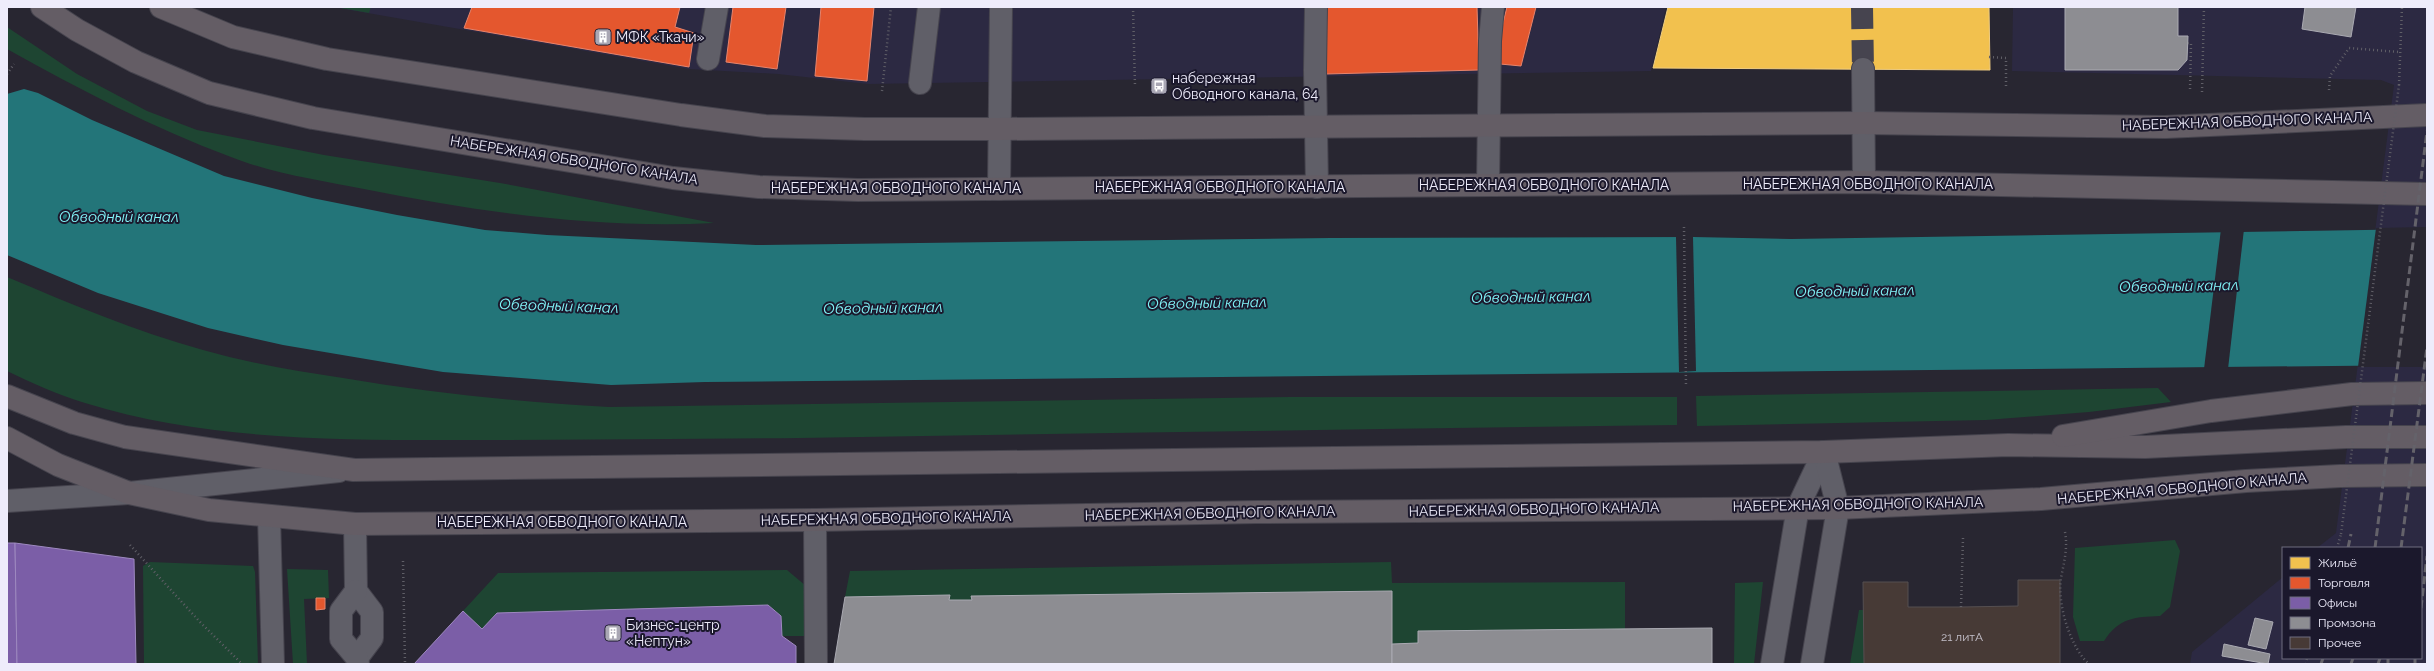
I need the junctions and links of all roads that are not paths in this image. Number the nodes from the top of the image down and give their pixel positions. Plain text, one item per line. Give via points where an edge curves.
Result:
1 (42, 7) edge
2 (160, 7) edge
3 (716, 7) edge
4 (929, 7) edge
5 (1001, 7) edge
6 (1316, 7) edge
7 (1493, 7) edge
8 (708, 59) dead end
9 (1863, 69) tunnel mouth
10 (920, 83) dead end
11 (2427, 115) edge
12 (1863, 123) junction
13 (1488, 125) junction
14 (1316, 126) junction
15 (998, 129) junction
16 (1864, 182) junction
17 (1488, 185) junction
18 (1318, 187) junction
19 (999, 189) junction
20 (2427, 194) edge
21 (2427, 393) edge
22 (7, 396) edge
23 (2427, 437) edge
24 (7, 438) edge
25 (2008, 445) junction
26 (1824, 452) junction
27 (354, 470) junction
28 (2427, 475) edge
29 (129, 493) junction
30 (7, 501) edge
31 (1798, 507) junction
32 (1838, 508) junction
33 (269, 516) junction
34 (815, 520) junction
35 (355, 524) junction
36 (356, 591) junction
37 (357, 661) edge
38 (273, 664) edge
39 (816, 664) edge
40 (1772, 664) edge
41 (1812, 664) edge

1 - 19 main road, НАБЕРЕЖНАЯ ОБВОДНОГО КАНАЛА via 77,30 136,62 202,90 313,118 673,178 759,188
2 - 15 main road, НАБЕРЕЖНАЯ ОБВОДНОГО КАНАЛА via 233,37 327,59 682,115 764,126
3 - 8 street
4 - 10 street
5 - 15 street
6 - 14 street
7 - 13 street
9 - 12 street
11 - 12 main road, НАБЕРЕЖНАЯ ОБВОДНОГО КАНАЛА via 2165,126
12 - 13 main road, НАБЕРЕЖНАЯ ОБВОДНОГО КАНАЛА
12 - 16 street
13 - 14 main road, НАБЕРЕЖНАЯ ОБВОДНОГО КАНАЛА
13 - 17 street
14 - 15 main road, НАБЕРЕЖНАЯ ОБВОДНОГО КАНАЛА
14 - 18 street
15 - 19 street
16 - 17 main road, НАБЕРЕЖНАЯ ОБВОДНОГО КАНАЛА
16 - 20 main road, НАБЕРЕЖНАЯ ОБВОДНОГО КАНАЛА
17 - 18 main road, НАБЕРЕЖНАЯ ОБВОДНОГО КАНАЛА
18 - 19 main road, НАБЕРЕЖНАЯ ОБВОДНОГО КАНАЛА
21 - 25 main road via 2352,394 2211,411
22 - 27 main road via 74,423 126,437
23 - 25 main road via 2346,437 2145,447
24 - 29 main road, НАБЕРЕЖНАЯ ОБВОДНОГО КАНАЛА via 58,465
25 - 26 main road
26 - 27 main road
26 - 31 street
26 - 32 street
27 - 29 street
28 - 32 main road, НАБЕРЕЖНАЯ ОБВОДНОГО КАНАЛА via 2246,481 2041,499
29 - 30 street
29 - 33 main road, НАБЕРЕЖНАЯ ОБВОДНОГО КАНАЛА via 209,510
31 - 32 main road, НАБЕРЕЖНАЯ ОБВОДНОГО КАНАЛА
31 - 34 main road, НАБЕРЕЖНАЯ ОБВОДНОГО КАНАЛА via 1249,512
31 - 40 street
32 - 41 street
33 - 35 main road, НАБЕРЕЖНАЯ ОБВОДНОГО КАНАЛА
33 - 38 street
34 - 35 main road, НАБЕРЕЖНАЯ ОБВОДНОГО КАНАЛА
34 - 39 street
35 - 36 street
36 - 37 street via 372,612 372,638
36 - 37 street via 341,611 341,639

